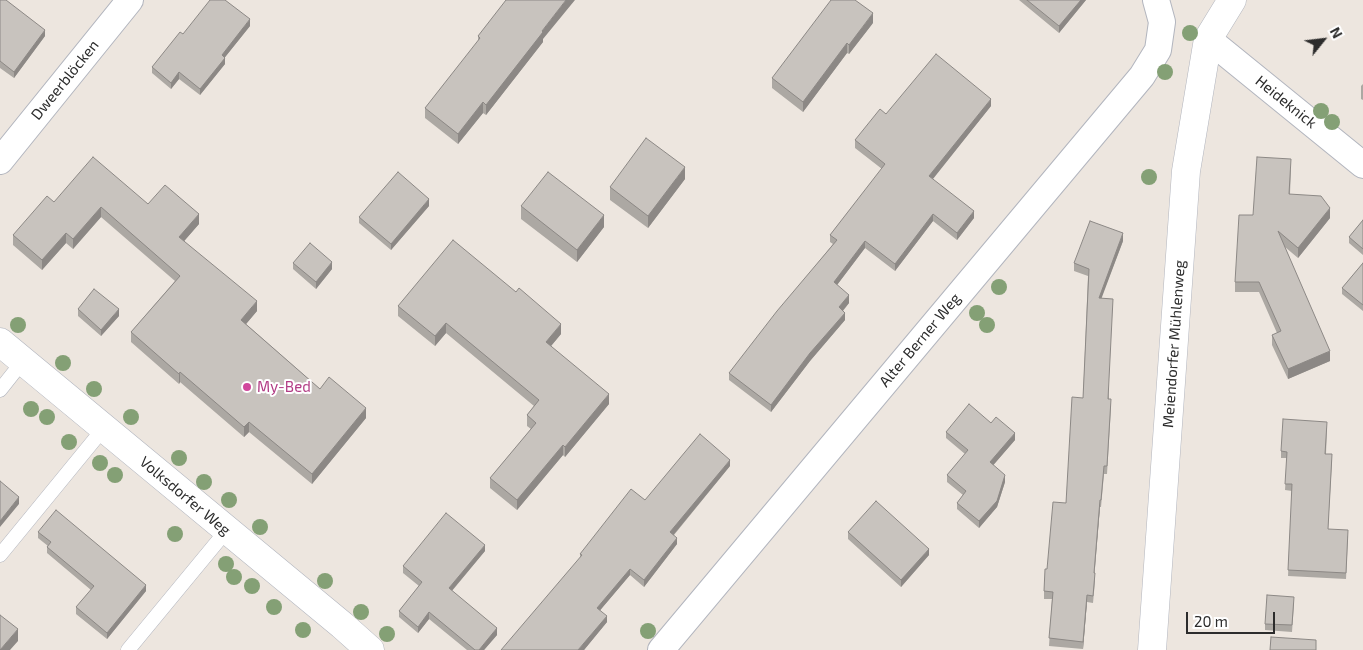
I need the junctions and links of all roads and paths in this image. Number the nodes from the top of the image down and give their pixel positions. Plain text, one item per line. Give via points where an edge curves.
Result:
1 (130, 0) edge
2 (1232, 0) edge
3 (1159, 7) edge
4 (1208, 39) junction
5 (0, 161) edge
6 (1363, 165) edge
7 (0, 342) edge
8 (23, 361) junction
9 (0, 390) edge
10 (104, 428) junction
11 (227, 530) junction
12 (0, 555) edge
13 (128, 650) edge
14 (370, 650) edge
15 (661, 650) edge
16 (1152, 650) edge

1 - 5 street, Dweerblöcken
2 - 4 street
3 - 15 street, Alter Berner Weg via 1158,50 1142,76
4 - 6 street, Heideknick
4 - 16 street, Meiendorfer Mühlenweg via 1186,171
7 - 8 street, Volksdorfer Weg
8 - 9 lane
8 - 10 street, Volksdorfer Weg
10 - 11 street, Volksdorfer Weg
10 - 12 lane
11 - 13 lane
11 - 14 street, Volksdorfer Weg

